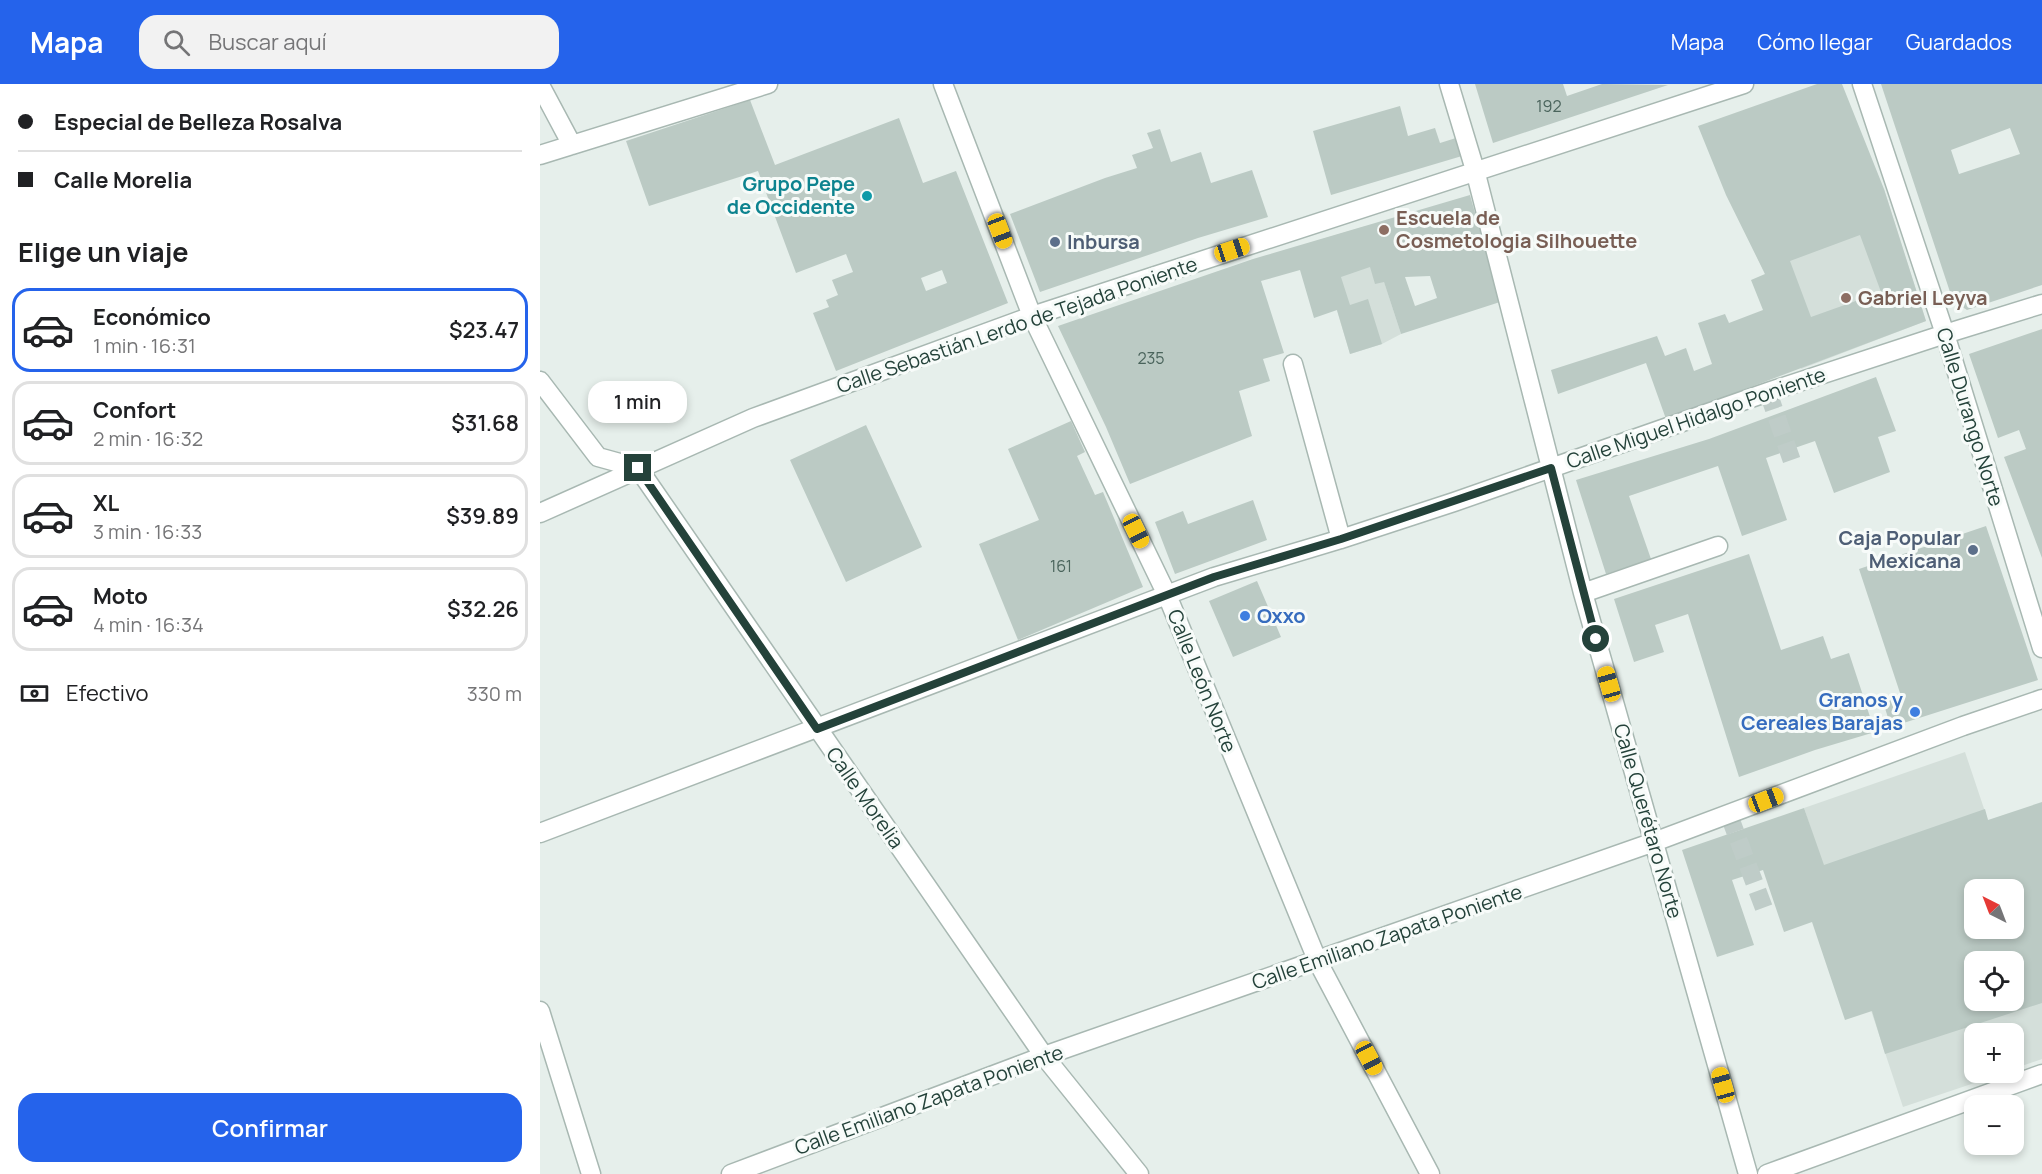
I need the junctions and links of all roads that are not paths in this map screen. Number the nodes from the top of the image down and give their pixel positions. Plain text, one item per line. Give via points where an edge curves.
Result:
1 (768, 84) edge
2 (943, 84) edge
3 (1449, 84) edge
4 (1744, 84) edge
5 (1862, 84) edge
6 (540, 85) edge
7 (572, 145) junction
8 (540, 154) edge
9 (1475, 170) junction
10 (2042, 304) edge
11 (1032, 316) junction
12 (1945, 334) junction
13 (1293, 364) dead end
14 (540, 381) edge
15 (638, 468) junction
16 (1551, 468) junction
17 (540, 513) edge
18 (1341, 539) junction
19 (1718, 546) dead end
20 (1583, 593) junction
21 (1167, 595) junction
22 (2042, 648) edge
23 (2042, 699) edge
24 (817, 729) junction
25 (540, 833) edge
26 (1654, 842) junction
27 (1318, 962) junction
28 (540, 1011) edge
29 (1044, 1056) junction
30 (2042, 1074) edge
31 (591, 1174) edge
32 (731, 1174) edge
33 (1139, 1174) edge
34 (1430, 1174) edge
35 (1748, 1174) edge
36 (1767, 1174) edge

1 - 7 street
2 - 11 street, Calle León Norte
3 - 9 street, Calle Querétaro Norte
4 - 9 street, Calle Sebastián Lerdo de Tejada Poniente
5 - 12 street, Calle Durango Norte
6 - 7 street
7 - 8 street
9 - 11 street, Calle Sebastián Lerdo de Tejada Poniente
9 - 16 street, Calle Querétaro Norte
10 - 12 street, Calle Miguel Hidalgo Poniente
11 - 15 street, Calle Sebastián Lerdo de Tejada Poniente via 753,418
11 - 21 street, Calle León Norte
12 - 16 street, Calle Miguel Hidalgo Poniente
12 - 22 street, Calle Durango Norte
13 - 18 street
14 - 15 street via 598,456
15 - 17 street, Calle Sebastián Lerdo de Tejada Poniente
15 - 24 street, Calle Morelia
16 - 18 street, Calle Miguel Hidalgo Poniente
16 - 20 street, Calle Querétaro Norte
18 - 21 street, Calle Miguel Hidalgo Poniente
19 - 20 street
20 - 26 street, Calle Querétaro Norte
21 - 24 street, Calle Miguel Hidalgo Poniente
21 - 27 street, Calle León Norte
23 - 26 street, Calle Emiliano Zapata Poniente
24 - 25 street, Calle Miguel Hidalgo Poniente
24 - 29 street, Calle Morelia
26 - 27 street, Calle Emiliano Zapata Poniente
26 - 35 street, Calle Querétaro Norte
27 - 29 street, Calle Emiliano Zapata Poniente
27 - 34 street, Calle León Norte
28 - 31 street
29 - 32 street, Calle Emiliano Zapata Poniente
29 - 33 street, Calle Morelia
30 - 36 street

